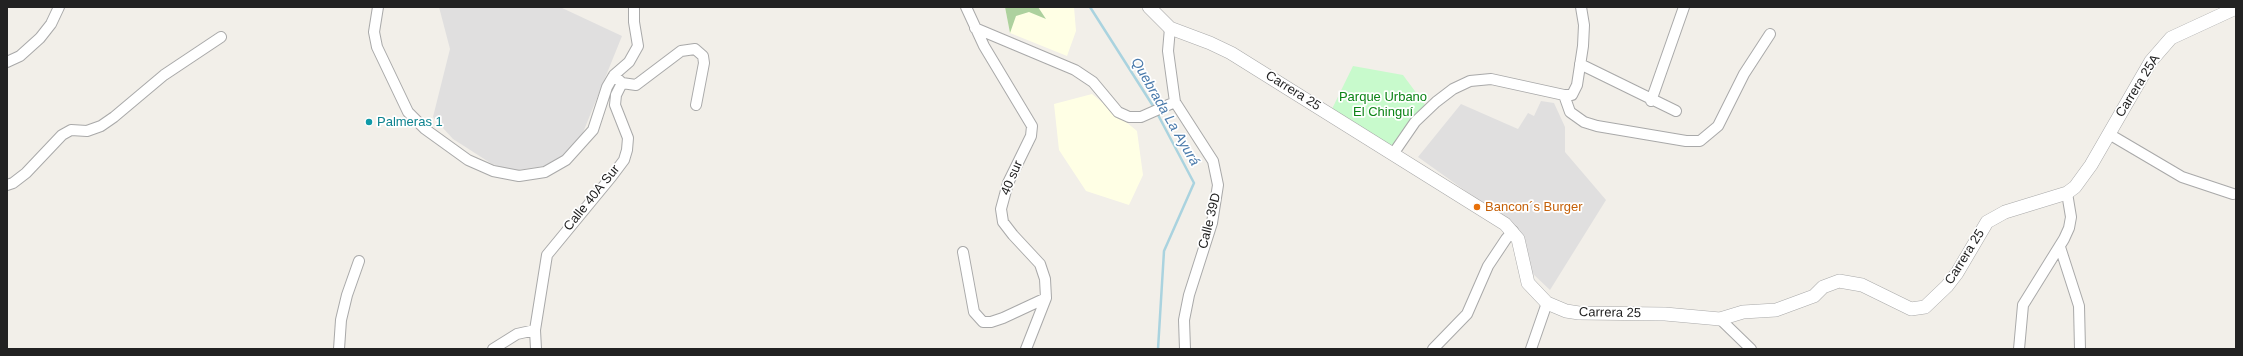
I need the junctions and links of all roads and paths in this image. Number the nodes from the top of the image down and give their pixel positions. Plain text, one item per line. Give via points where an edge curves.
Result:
1 (59, 7) edge
2 (378, 7) edge
3 (634, 7) edge
4 (966, 7) edge
5 (1149, 7) edge
6 (1581, 7) edge
7 (1684, 7) edge
8 (2236, 8) edge
9 (974, 28) junction
10 (1170, 28) junction
11 (1770, 34) dead end
12 (221, 36) dead end
13 (7, 62) edge
14 (1580, 64) junction
15 (614, 75) junction
16 (622, 83) junction
17 (1564, 95) junction
18 (1651, 100) junction
19 (1175, 102) junction
20 (696, 105) dead end
21 (1676, 111) dead end
22 (2109, 134) junction
23 (1393, 154) junction
24 (7, 185) edge
25 (2067, 193) junction
26 (2233, 194) dead end
27 (1513, 231) junction
28 (2060, 247) junction
29 (963, 252) dead end
30 (359, 261) dead end
31 (1046, 298) junction
32 (1547, 303) junction
33 (1720, 319) junction
34 (535, 330) junction
35 (340, 349) edge
36 (493, 349) edge
37 (536, 349) edge
38 (1026, 349) edge
39 (1185, 349) edge
40 (1433, 349) edge
41 (1531, 349) edge
42 (1751, 349) edge
43 (2019, 349) edge
44 (2080, 349) edge

1 - 13 street via 51,24 40,38 20,56
2 - 15 street via 374,32 377,47 408,112 425,129 468,160 493,171 526,175 545,172 566,160 594,130 607,87
3 - 15 street via 638,46 629,62
4 - 9 street, 40 sur
5 - 10 street
6 - 14 street via 1584,25
7 - 18 street
8 - 22 street, Carrera 25A via 2171,38 2151,61
9 - 19 street via 1075,70 1093,82 1118,112 1129,117 1141,117
9 - 31 street, 40 sur via 1032,126 1031,136 1008,182 1001,209 1003,222 1040,264 1045,278
10 - 19 street via 1168,51
10 - 23 street, Carrera 25 via 1231,53
11 - 17 street via 1744,74 1718,126 1700,141 1686,141 1597,126 1580,120 1570,112
12 - 24 street via 164,75 100,126 87,131 71,130 62,135 26,173
14 - 17 street via 1576,90 1572,95
14 - 18 street
15 - 16 street
16 - 20 street via 636,85 681,51 695,49 703,56 704,63
16 - 34 street, Calle 40A Sur via 615,100 628,138 625,155 612,176 547,255
17 - 23 street via 1491,79 1470,81 1453,89 1436,102 1416,122
18 - 21 street
19 - 39 street, Calle 39D via 1213,161 1218,185 1212,223 1189,295 1184,320
22 - 25 street, Carrera 25A via 2082,179
22 - 26 street via 2182,177
23 - 27 street, Carrera 25 via 1479,206
25 - 28 street via 2071,217
25 - 33 street, Carrera 25 via 2005,212 1987,222 1948,286 1919,310 1862,285 1839,282 1831,283 1814,296 1776,310 1731,314
27 - 32 street, Carrera 25 via 1521,247 1528,283
27 - 40 street via 1488,266 1467,314
28 - 43 street via 2023,305
28 - 44 street via 2079,306
29 - 31 street via 974,312 983,322 1003,318
30 - 35 street via 341,320
31 - 38 street, 40 sur
32 - 33 street, Carrera 25 via 1579,313 1665,314
32 - 41 street
33 - 42 street
34 - 36 street via 517,334
34 - 37 street, Calle 40A Sur

